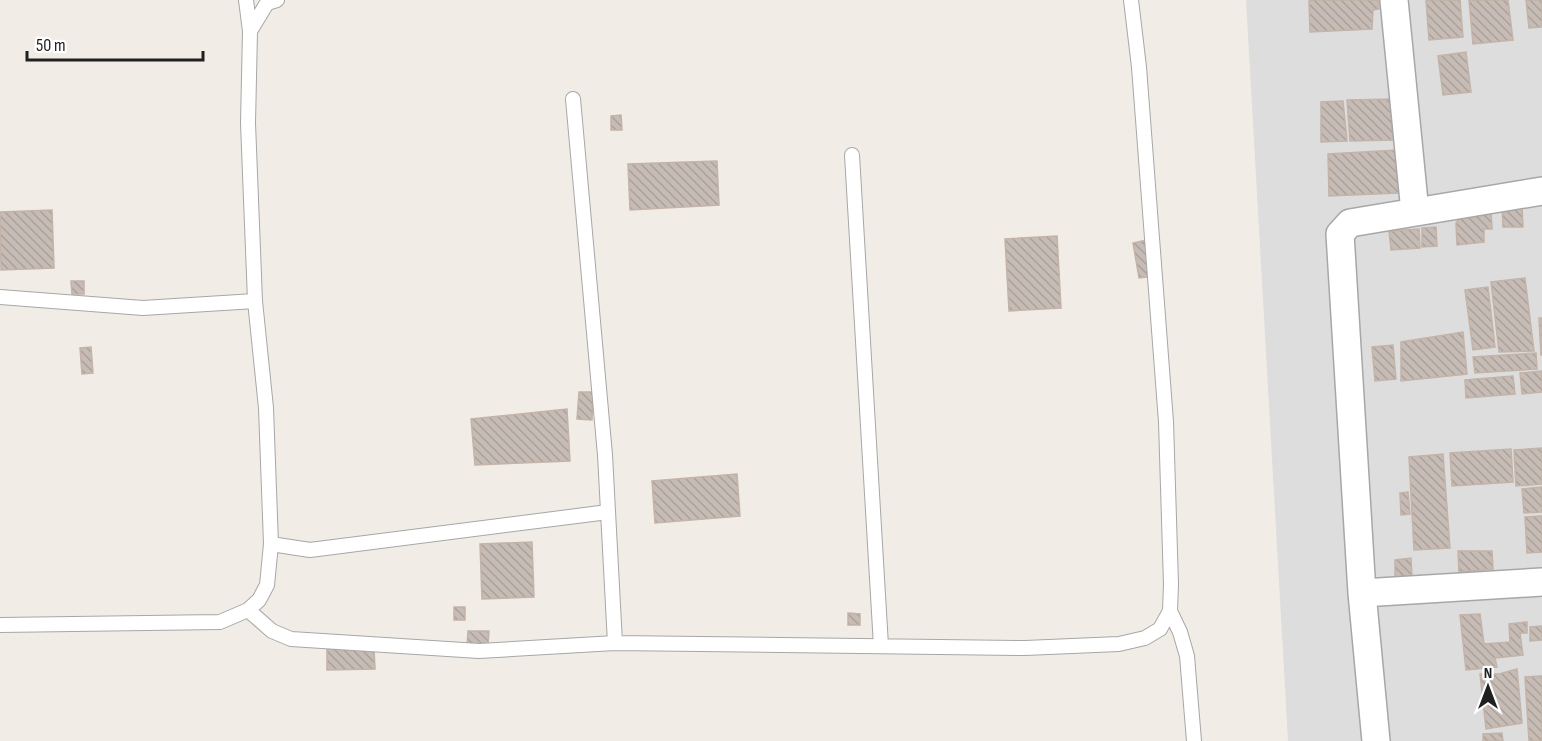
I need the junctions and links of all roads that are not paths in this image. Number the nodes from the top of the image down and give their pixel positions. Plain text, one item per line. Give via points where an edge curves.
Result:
1 (246, 0) edge
2 (277, 0) edge
3 (1131, 0) edge
4 (1394, 0) edge
5 (250, 31) junction
6 (573, 99) dead end
7 (852, 155) dead end
8 (1542, 191) edge
9 (1415, 212) junction
10 (0, 297) edge
11 (255, 301) junction
12 (608, 512) junction
13 (271, 544) junction
14 (1542, 582) edge
15 (1362, 593) junction
16 (248, 610) junction
17 (1170, 611) junction
18 (0, 625) edge
19 (615, 643) junction
20 (880, 646) junction
21 (1194, 741) edge
22 (1376, 741) edge

1 - 5 lane
2 - 5 lane via 267,3
3 - 17 lane via 1166,422
4 - 9 street
5 - 11 lane via 248,123
6 - 12 lane
7 - 20 lane
8 - 9 street
9 - 15 street via 1350,223 1340,234
10 - 11 lane via 143,308
11 - 13 lane via 266,408
12 - 13 lane via 310,550
12 - 19 lane
13 - 16 lane via 267,585
14 - 15 street
15 - 22 street
16 - 18 lane via 220,622 206,623
16 - 19 lane via 272,631 291,639 479,651
17 - 20 lane via 1160,629 1145,638 1119,644 1025,648
17 - 21 lane via 1188,656
19 - 20 lane

